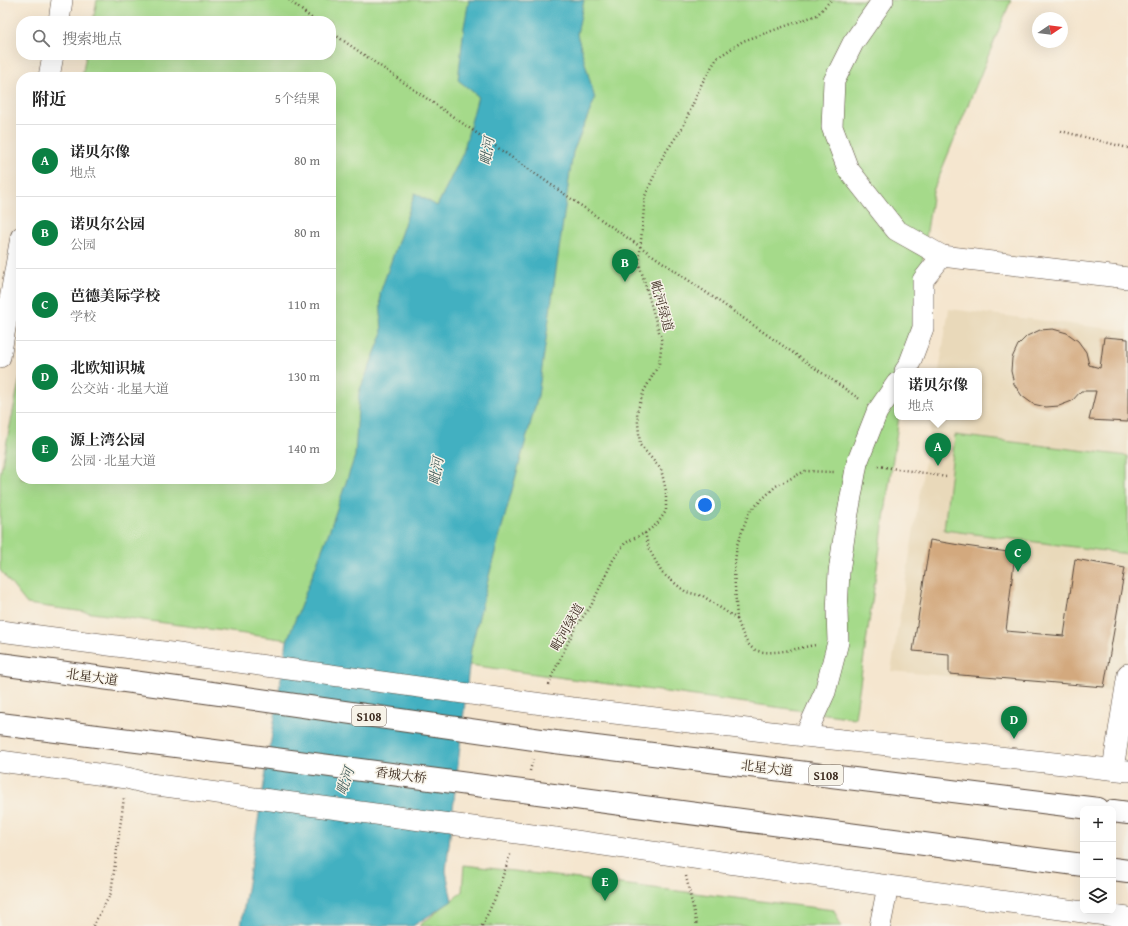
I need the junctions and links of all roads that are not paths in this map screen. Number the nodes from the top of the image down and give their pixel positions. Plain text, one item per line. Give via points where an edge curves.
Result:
1 (62, 0) edge
2 (883, 0) edge
3 (60, 16) edge
4 (52, 60) edge
5 (50, 72) edge
6 (942, 256) junction
7 (16, 266) edge
8 (1128, 278) edge
9 (0, 357) edge
10 (907, 368) edge
11 (894, 386) edge
12 (0, 631) edge
13 (0, 664) edge
14 (1128, 674) edge
15 (0, 724) edge
16 (805, 736) junction
17 (0, 761) edge
18 (1120, 770) edge
19 (1080, 807) edge
20 (1116, 811) edge
21 (1128, 813) edge
22 (1080, 866) edge
23 (1116, 869) edge
24 (1128, 871) edge
25 (888, 886) junction
26 (1128, 918) edge
27 (880, 926) edge

1 - 3 street
2 - 6 street via 853,42 834,81 832,127 848,169 896,230
4 - 5 street
6 - 8 street
6 - 10 street via 923,280 923,328
7 - 9 street
11 - 16 street via 877,412 856,468 839,572 838,642 825,692
12 - 16 street, bridge via 564,707
13 - 19 main road, 北星大道 / S108, bridge via 555,742
14 - 18 street
15 - 22 main road, 香城大桥, bridge
16 - 18 street
17 - 25 street, bridge
20 - 21 main road
23 - 24 main road
25 - 26 street
25 - 27 street

